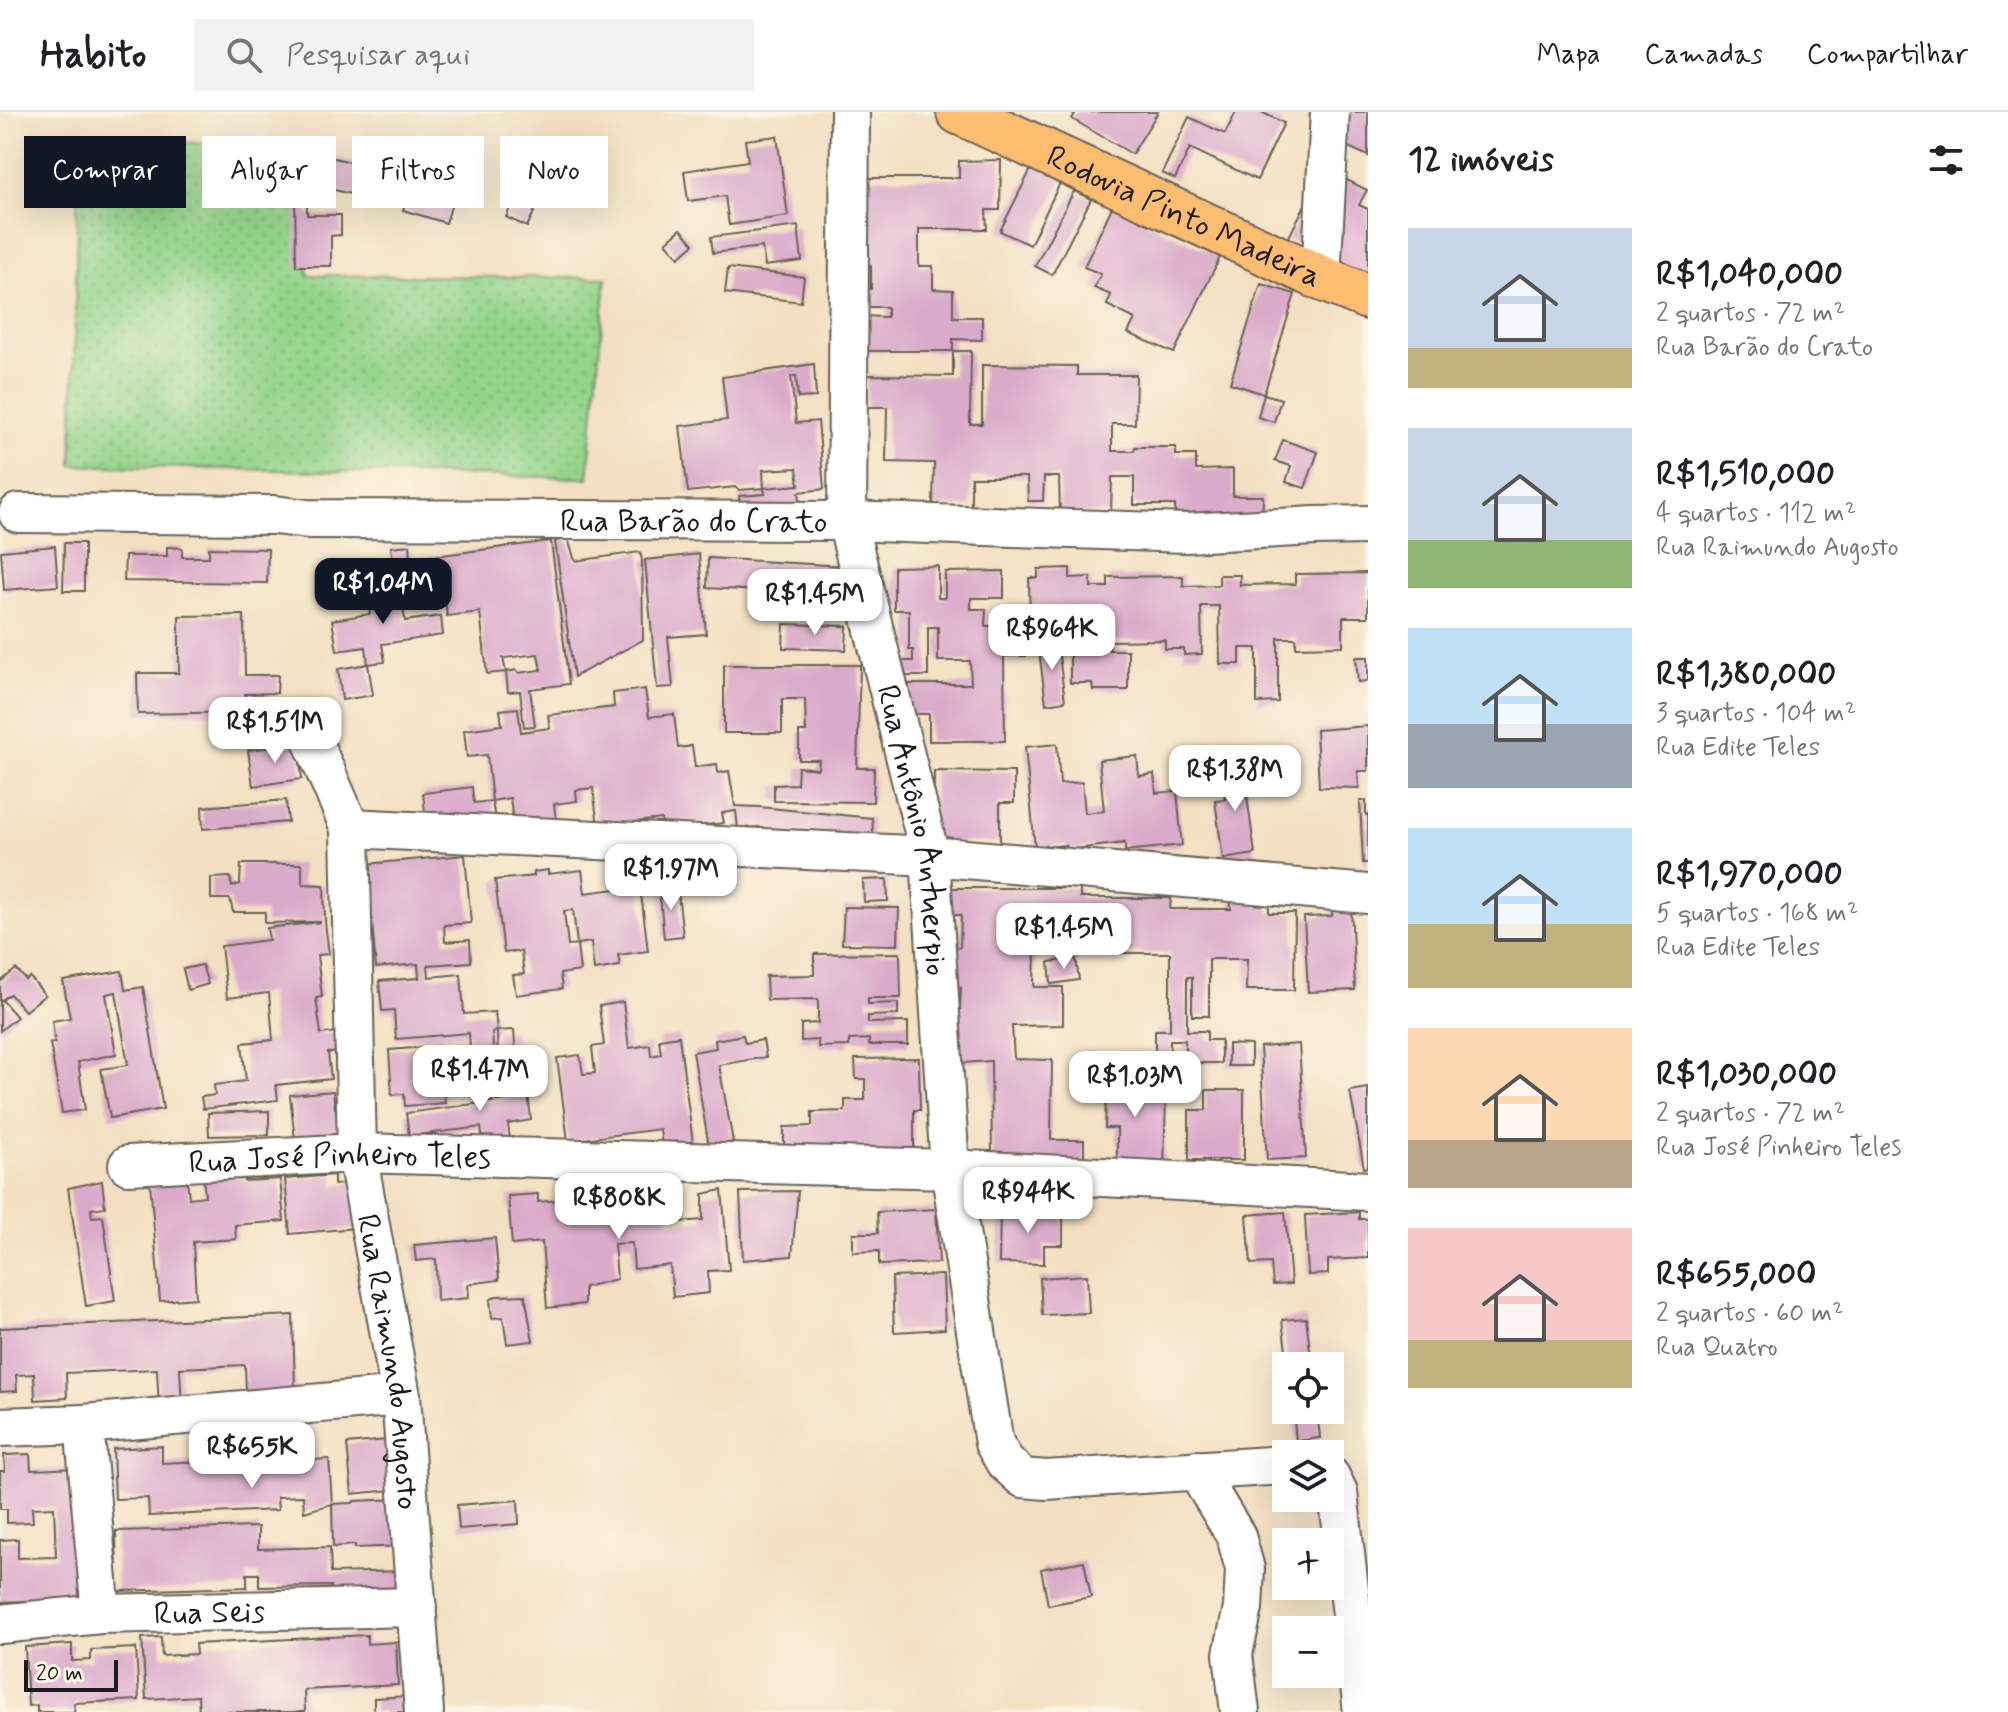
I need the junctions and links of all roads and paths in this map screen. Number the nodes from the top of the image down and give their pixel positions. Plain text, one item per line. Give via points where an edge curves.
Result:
1 (850, 112) edge
2 (959, 112) edge
3 (1330, 112) edge
4 (1321, 278) junction
5 (1368, 297) edge
6 (18, 513) dead end
7 (847, 521) junction
8 (1368, 525) edge
9 (309, 733) dead end
10 (350, 828) junction
11 (930, 856) junction
12 (1368, 894) edge
13 (357, 1153) junction
14 (128, 1165) dead end
15 (950, 1169) junction
16 (1368, 1191) edge
17 (401, 1396) junction
18 (84, 1424) junction
19 (0, 1427) edge
20 (1272, 1466) edge
21 (1196, 1470) junction
22 (1340, 1512) edge
23 (417, 1607) junction
24 (101, 1614) junction
25 (0, 1624) edge
26 (424, 1712) edge
27 (1240, 1712) edge
28 (1363, 1712) edge

1 - 7 street, Rua Antônio Antuerpio
2 - 4 main road, Rodovia Pinto Madeira
3 - 4 street
4 - 5 main road, Rodovia Pinto Madeira
6 - 7 street, Rua Barão do Crato
7 - 8 street, Rua Barão do Crato via 1186,533
7 - 11 street, Rua Antônio Antuerpio
9 - 10 street, Rua Raimundo Augosto
10 - 11 street
10 - 13 street, Rua Raimundo Augosto
11 - 12 street
11 - 15 street, Rua Antônio Antuerpio
13 - 14 street, Rua José Pinheiro Teles
13 - 15 street, Rua José Pinheiro Teles
13 - 17 street, Rua Raimundo Augosto
15 - 16 street, Rua José Pinheiro Teles
15 - 21 street, Rua Antônio Antuerpio via 994,1443 1005,1462 1023,1478 1046,1480
17 - 18 street
17 - 23 street, Rua Raimundo Augosto
18 - 19 street
18 - 24 street
20 - 21 street
21 - 27 street via 1236,1536 1245,1569 1233,1654
22 - 28 street
23 - 24 street, Rua Seis
23 - 26 street, Rua Raimundo Augosto
24 - 25 street, Rua Seis

